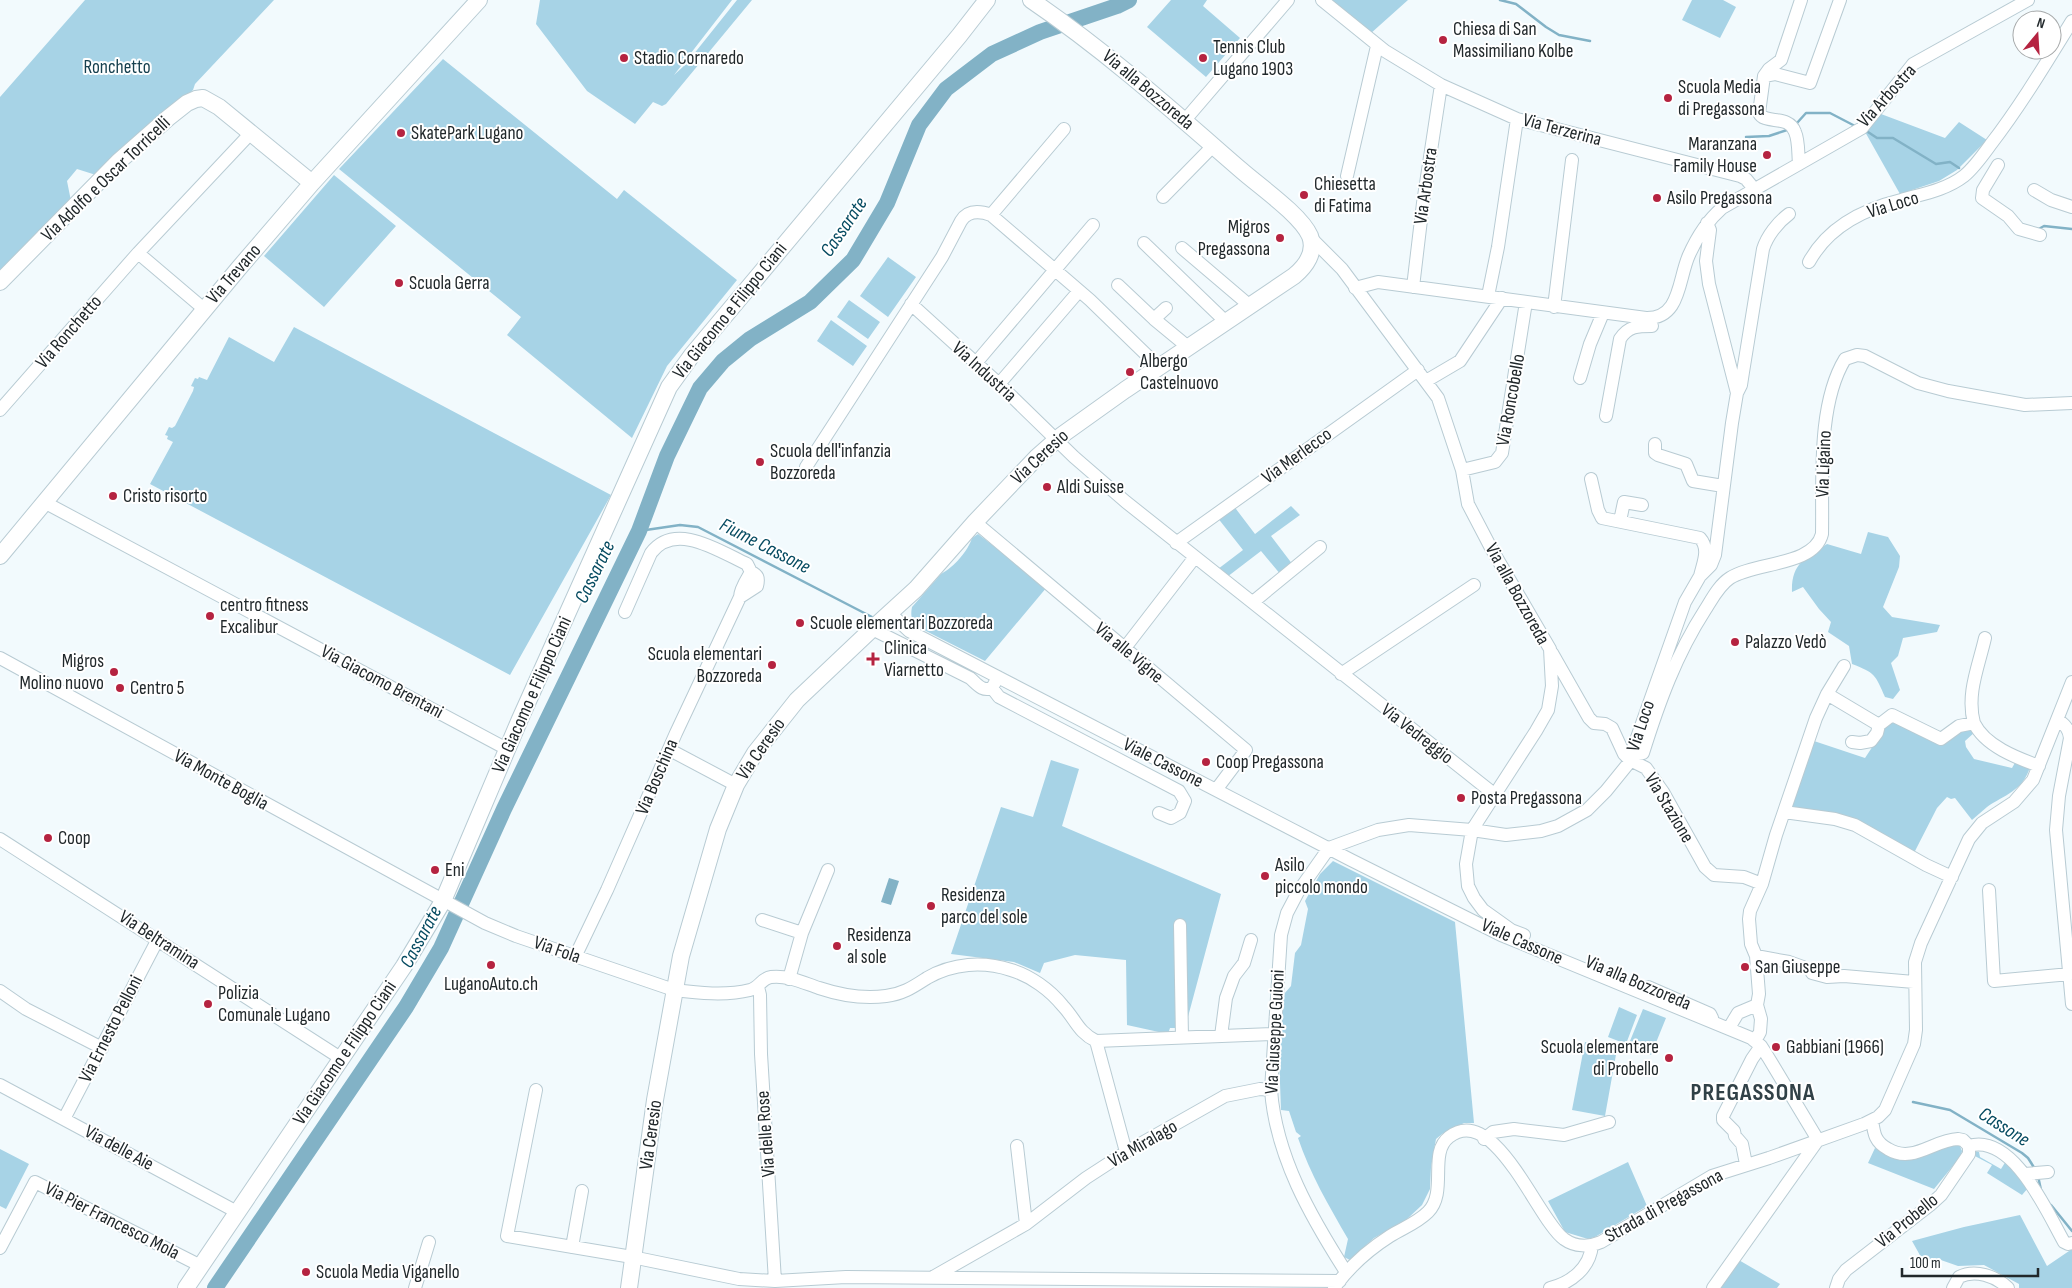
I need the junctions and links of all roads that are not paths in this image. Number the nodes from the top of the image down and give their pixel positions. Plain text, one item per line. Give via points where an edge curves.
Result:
1 (479, 0) edge
2 (987, 0) edge
3 (1288, 0) edge
4 (1322, 0) edge
5 (1801, 0) edge
6 (1840, 0) edge
7 (2028, 0) edge
8 (1035, 3) edge
9 (2072, 21) edge
10 (1377, 46) junction
11 (1764, 76) junction
12 (1441, 85) junction
13 (234, 119) junction
14 (1517, 119) junction
15 (1185, 120) junction
16 (1064, 129) dead end
17 (1213, 146) junction
18 (1572, 160) dead end
19 (1799, 164) junction
20 (1998, 165) dead end
21 (1347, 176) dead end
22 (312, 183) junction
23 (1755, 190) junction
24 (2034, 190) dead end
25 (1163, 197) dead end
26 (2072, 207) edge
27 (1788, 214) dead end
28 (991, 216) junction
29 (1707, 224) junction
30 (1093, 225) dead end
31 (2040, 235) dead end
32 (1310, 237) junction
33 (1144, 243) dead end
34 (1182, 248) dead end
35 (138, 253) junction
36 (1329, 256) junction
37 (1809, 262) dead end
38 (1307, 263) junction
39 (1054, 270) junction
40 (0, 282) edge
41 (1118, 286) dead end
42 (1413, 287) junction
43 (1355, 288) junction
44 (1079, 291) junction
45 (1488, 296) junction
46 (1502, 298) junction
47 (1526, 302) junction
48 (910, 304) junction
49 (1249, 305) junction
50 (1554, 307) junction
51 (1166, 308) dead end
52 (204, 309) junction
53 (1603, 312) junction
54 (1660, 317) junction
55 (1154, 319) junction
56 (1225, 321) junction
57 (1188, 347) junction
58 (975, 364) junction
59 (1159, 367) junction
60 (1418, 370) junction
61 (1580, 378) dead end
62 (1426, 381) junction
63 (999, 384) junction
64 (1736, 393) junction
65 (2072, 403) edge
66 (0, 410) edge
67 (1606, 416) dead end
68 (1056, 440) junction
69 (1655, 444) dead end
70 (806, 467) dead end
71 (1462, 470) junction
72 (1591, 479) dead end
73 (1723, 486) junction
74 (44, 502) junction
75 (1642, 505) dead end
76 (1620, 521) junction
77 (975, 522) junction
78 (1176, 543) junction
79 (1320, 547) dead end
80 (0, 556) edge
81 (1195, 557) junction
82 (1700, 576) junction
83 (1474, 585) dead end
84 (1253, 602) junction
85 (626, 612) dead end
86 (890, 614) junction
87 (872, 629) junction
88 (1985, 638) dead end
89 (1124, 649) junction
90 (1550, 649) junction
91 (0, 658) edge
92 (1844, 666) dead end
93 (1341, 674) junction
94 (2072, 682) edge
95 (995, 683) junction
96 (1827, 694) junction
97 (2058, 720) junction
98 (1974, 723) junction
99 (1879, 724) junction
100 (1852, 742) dead end
101 (508, 749) junction
102 (670, 750) junction
103 (1633, 757) junction
104 (2039, 766) junction
105 (736, 785) junction
106 (1216, 790) junction
107 (1494, 794) junction
108 (1784, 812) junction
109 (1158, 813) dead end
110 (1472, 830) junction
111 (0, 839) edge
112 (1329, 848) junction
113 (828, 870) dead end
114 (1952, 877) junction
115 (1762, 884) junction
116 (1989, 890) dead end
117 (446, 903) junction
118 (762, 920) dead end
119 (1180, 925) dead end
120 (802, 933) junction
121 (158, 939) junction
122 (1251, 940) dead end
123 (575, 956) junction
124 (1756, 956) junction
125 (2070, 974) junction
126 (789, 979) junction
127 (1914, 982) junction
128 (758, 987) junction
129 (674, 990) junction
130 (0, 991) edge
131 (2072, 1004) edge
132 (1757, 1005) junction
133 (1712, 1023) junction
134 (1729, 1028) junction
135 (1275, 1034) junction
136 (1221, 1036) junction
137 (1182, 1037) junction
138 (1759, 1039) junction
139 (1096, 1041) junction
140 (102, 1048) junction
141 (342, 1059) junction
142 (0, 1085) edge
143 (536, 1090) dead end
144 (1270, 1090) junction
145 (64, 1119) junction
146 (1872, 1120) junction
147 (1609, 1122) dead end
148 (1484, 1138) junction
149 (1818, 1140) junction
150 (1017, 1146) dead end
151 (1969, 1146) junction
152 (1126, 1152) junction
153 (1746, 1164) junction
154 (582, 1191) dead end
155 (237, 1212) junction
156 (1026, 1224) junction
157 (429, 1242) dead end
158 (2072, 1243) edge
159 (1592, 1245) junction
160 (572, 1247) junction
161 (0, 1248) edge
162 (632, 1257) junction
163 (201, 1266) junction
164 (930, 1278) junction
165 (1340, 1280) edge
166 (775, 1281) junction
167 (840, 1283) edge
168 (186, 1288) edge
169 (416, 1288) edge
170 (629, 1288) edge
171 (1550, 1288) edge
172 (1713, 1288) edge
173 (1836, 1288) edge
174 (1953, 1288) edge
175 (2008, 1288) edge

1 - 22 main road, Via Trevano
2 - 101 main road, Via Giacomo e Filippo Ciani via 692,355 669,387
3 - 15 street
4 - 10 street, Via Terzerina
5 - 11 street via 1781,60
6 - 11 street via 1810,83 1776,74
7 - 19 street, Via Arbostra via 1913,64 1862,128
8 - 15 main road, Via alla Bozzoreda via 1082,36
9 - 37 street, Via Loco via 2010,119 1965,175 1927,194 1874,208 1844,224
10 - 12 street, Via Terzerina
10 - 21 street
11 - 19 street via 1760,115 1784,121 1793,128
12 - 14 street, Via Terzerina
12 - 42 street, Via Arbostra
13 - 22 main road, Via Adolfo e Oscar Torricelli
13 - 35 street, Via Ronchetto via 249,135
13 - 40 main road, Via Adolfo e Oscar Torricelli via 203,98 188,103 118,162
14 - 23 street, Via Terzerina via 1740,176
14 - 45 street
15 - 17 main road, Via alla Bozzoreda
16 - 28 street
17 - 25 street
17 - 32 main road, Via alla Bozzoreda via 1296,216
18 - 50 street
19 - 23 street, Via Arbostra
20 - 31 street via 1983,190 1982,198 2008,216 2019,229
22 - 52 main road, Via Trevano
23 - 29 street, Via Arbostra via 1727,204
24 - 26 street
27 - 64 street, Via Loco via 1764,245 1742,379
28 - 39 street
28 - 48 street via 977,212 965,215 942,257
29 - 54 street, Via Arbostra via 1688,256 1674,303
29 - 64 street, Via Loco via 1710,230 1706,261 1709,284
30 - 39 street
32 - 36 street, Via alla Bozzoreda
32 - 38 main road
33 - 56 street
34 - 49 street
35 - 52 street
35 - 66 street, Via Ronchetto
36 - 38 street
36 - 43 street, Via alla Bozzoreda
38 - 49 main road, Via Ceresio via 1294,276
39 - 44 street
39 - 58 street
41 - 55 street
42 - 43 street via 1378,282
42 - 45 street
43 - 60 street, Via alla Bozzoreda
44 - 59 street
44 - 63 street
45 - 46 street
46 - 47 street
46 - 62 street via 1460,361
47 - 50 street
47 - 71 street, Via Roncobello via 1502,453 1495,462
48 - 58 street, Via Industria
48 - 70 street
49 - 56 main road, Via Ceresio
50 - 53 street
51 - 55 street
52 - 74 main road, Via Trevano
53 - 54 street
53 - 61 street
54 - 67 street, Via Arbostra via 1655,324 1632,327 1622,336
55 - 57 street
56 - 57 main road, Via Ceresio
57 - 59 main road, Via Ceresio
58 - 63 street, Via Industria
59 - 68 main road, Via Ceresio
60 - 62 street, Via alla Bozzoreda
60 - 78 street, Via Merlecco
62 - 71 street, Via alla Bozzoreda via 1441,404
63 - 68 street, Via Industria
64 - 73 street, Via Loco
65 - 103 street, Via Ligaino via 2025,405 1974,396 1918,383 1865,356 1857,354 1845,359 1825,419 1820,541 1803,554 1740,573 1722,585 1675,663 1643,753
68 - 77 main road, Via Ceresio
68 - 78 street, Via Vedreggio
69 - 73 street via 1658,455 1686,464 1693,481
71 - 90 street, Via alla Bozzoreda via 1468,504
72 - 76 street, Via Loco via 1602,518
73 - 82 street, Via Loco via 1715,555 1711,565
74 - 80 main road, Via Trevano
74 - 101 street, Via Giacomo Brentani
75 - 76 street via 1624,502
76 - 82 street, Via Loco via 1700,538 1706,552
77 - 86 main road, Via Ceresio
77 - 89 street, Via alle Vigne
78 - 81 street, Via Vedreggio
79 - 84 street
81 - 84 street, Via Vedreggio
81 - 89 street
82 - 103 street, Via Loco via 1675,626
83 - 93 street
84 - 93 street, Via Vedreggio
85 - 102 street, Via Boschina via 651,554 657,545 672,538 698,541 747,564 759,579 757,586 740,598
86 - 87 main road, Via Ceresio
86 - 95 street, Viale Cassone via 908,631
87 - 95 street, Viale Cassone via 970,678 981,688 987,690
87 - 105 main road, Via Ceresio via 797,700 755,754
88 - 98 street via 1973,686
89 - 106 street, Via alle Vigne via 1246,750
90 - 103 street, Via Stazione via 1589,718 1594,723 1612,728 1624,754
90 - 107 street, Via alla Bozzoreda via 1552,686 1548,710
91 - 117 street, Via Monte Boglia
92 - 96 street
93 - 107 street, Via Vedreggio
94 - 97 street, Strada di Pregassona
95 - 106 street, Viale Cassone
95 - 109 street, Viale Cassone via 999,697 1179,791 1185,801 1180,813 1171,818
96 - 99 street
96 - 108 street
97 - 104 street, Strada di Pregassona
97 - 125 street via 2066,726 2070,738 2056,830
98 - 99 street via 1959,726 1941,739 1892,715
98 - 104 street via 1993,743 2015,757
99 - 100 street via 1871,741
101 - 117 main road, Via Giacomo e Filippo Ciani
102 - 105 street
102 - 123 street, Via Boschina
103 - 110 street, Via Loco via 1587,810 1558,826 1506,835
103 - 115 street, Via Stazione via 1652,775 1705,867 1714,875 1744,877
104 - 114 street, Strada di Pregassona via 2027,789 1974,832
105 - 129 main road, Via Ceresio via 718,829 693,911
106 - 112 street, Viale Cassone
107 - 110 street, Via alla Bozzoreda
108 - 114 street via 1843,821
108 - 115 street
110 - 112 street, Via Loco via 1409,825 1378,830
110 - 133 street, Via alla Bozzoreda via 1466,877 1474,898 1488,915 1511,930 1686,1002 1710,1014
111 - 121 street, Via Beltramina
112 - 133 street, Viale Cassone via 1501,935
112 - 135 street, Via Giuseppe Guioni via 1311,871 1287,913 1279,954
113 - 120 street
114 - 127 street, Strada di Pregassona via 1916,957
115 - 124 street via 1749,919 1751,944
116 - 125 street via 1994,981
117 - 123 street, Via Fola via 501,931
117 - 141 main road, Via Giacomo e Filippo Ciani
118 - 120 street
119 - 137 street
120 - 126 street
121 - 140 street, Via Ernesto Pelloni
121 - 141 street, Via Beltramina
122 - 136 street via 1226,998
123 - 129 street, Via Fola
124 - 127 street via 1789,962 1827,977
124 - 132 street
125 - 131 street
126 - 128 street, Via Fola via 771,977
126 - 139 street, Via Fola via 850,996 876,997 906,992 952,967 966,964 995,966 1035,981 1064,1006 1079,1030
127 - 146 street, Strada di Pregassona via 1914,1044 1890,1102 1882,1114
128 - 129 street, Via Fola via 739,992
128 - 166 street, Via delle Rose
129 - 162 main road, Via Ceresio
130 - 140 street via 26,1009
132 - 134 street via 1738,1013
132 - 138 street via 1762,1019
133 - 134 street, Viale Cassone
134 - 138 street, Viale Cassone
135 - 136 street
135 - 144 street, Via Giuseppe Guioni
136 - 137 street
137 - 139 street
138 - 149 street
138 - 153 street via 1752,1059 1719,1113 1742,1144
139 - 152 street
140 - 145 street, Via Ernesto Pelloni
141 - 155 main road, Via Giacomo e Filippo Ciani
142 - 145 street, Via delle Aie
143 - 160 street via 507,1236
144 - 152 street, Via Miralago via 1224,1096
144 - 165 street, Via Giuseppe Guioni via 1287,1164
145 - 155 street, Via delle Aie
146 - 149 street, Strada di Pregassona
146 - 151 street via 1878,1143 1898,1154 1911,1154 1953,1139 1963,1140
147 - 148 street via 1564,1135 1514,1128 1493,1132
148 - 159 street, Strada di Pregassona via 1515,1169 1557,1233 1574,1244
148 - 165 street, Strada di Pregassona via 1464,1132 1446,1139 1440,1152 1437,1195 1432,1208 1373,1247
149 - 153 street, Strada di Pregassona
149 - 172 street
150 - 156 street
151 - 158 street via 1976,1144 1992,1148 2036,1173 2064,1242
151 - 173 street, Via Probello via 1967,1158 1941,1194 1846,1270
152 - 156 street, Via Miralago
153 - 159 street, Strada di Pregassona via 1702,1181
154 - 160 street
155 - 163 main road, Via Giacomo e Filippo Ciani
156 - 164 street, Via Miralago
157 - 169 street
159 - 171 street via 1588,1261 1576,1276
160 - 162 street
161 - 163 street, Via Pier Francesco Mola via 35,1182
162 - 166 street via 723,1277
162 - 170 main road, Via Ceresio
163 - 168 main road, Via Giacomo e Filippo Ciani
164 - 165 street
164 - 167 street
166 - 167 street
174 - 175 street via 1958,1277 1977,1274 1996,1279

